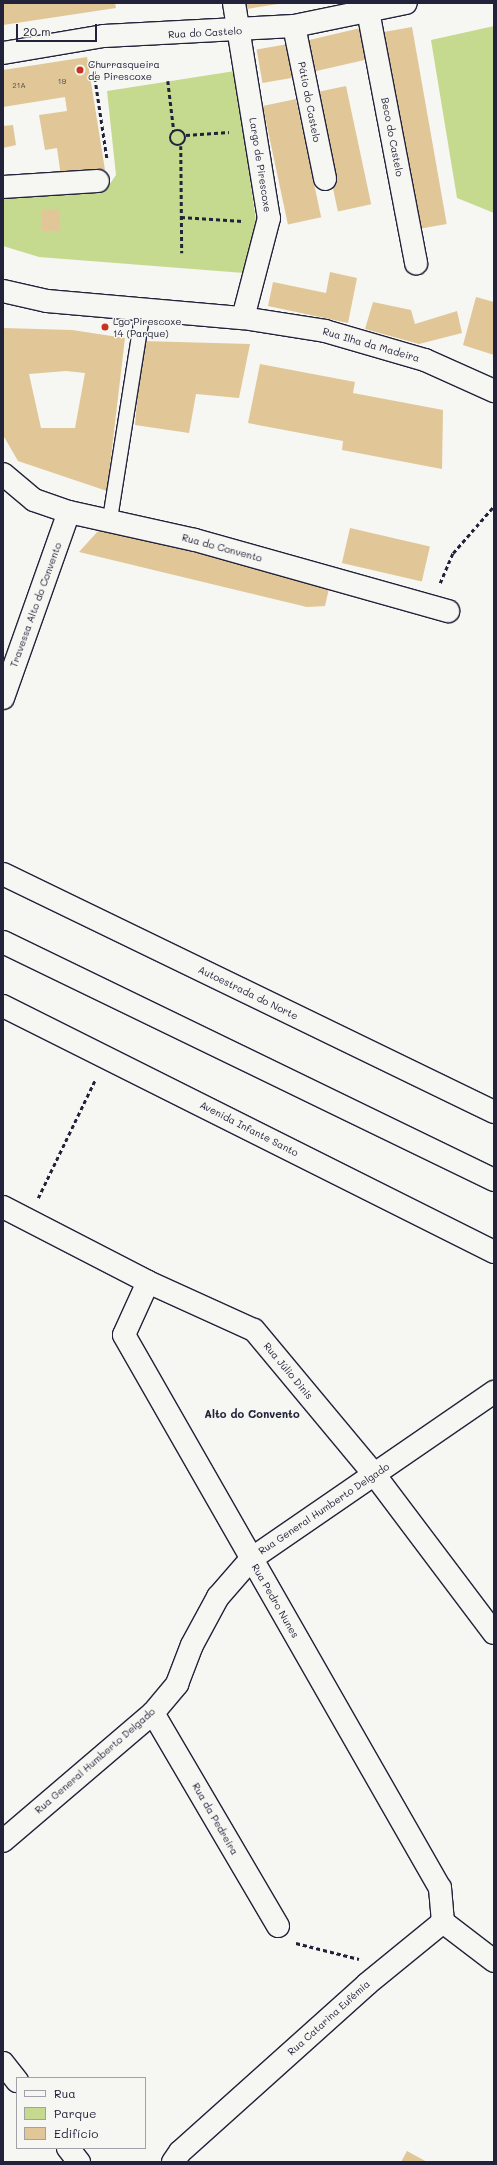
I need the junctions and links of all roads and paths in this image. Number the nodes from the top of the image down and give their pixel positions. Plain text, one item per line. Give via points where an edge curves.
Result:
1 (234, 3) edge
2 (406, 3) edge
3 (368, 11) junction
4 (294, 26) junction
5 (240, 32) junction
6 (89, 38) junction
7 (3, 53) edge
8 (168, 81) dead end
9 (174, 131) junction
10 (236, 132) dead end
11 (186, 135) junction
12 (181, 146) junction
13 (325, 179) dead end
14 (98, 181) joint
15 (3, 187) edge
16 (181, 217) junction
17 (269, 218) junction
18 (182, 252) dead end
19 (416, 263) dead end
20 (3, 290) edge
21 (143, 310) junction
22 (243, 318) junction
23 (494, 391) edge
24 (3, 474) edge
25 (494, 506) edge
26 (69, 512) junction
27 (110, 519) junction
28 (439, 608) joint
29 (3, 698) edge
30 (3, 874) edge
31 (3, 942) edge
32 (3, 1006) edge
33 (106, 1057) junction
34 (494, 1112) edge
35 (494, 1180) edge
36 (3, 1207) edge
37 (27, 1220) junction
38 (494, 1252) edge
39 (148, 1282) junction
40 (494, 1392) edge
41 (374, 1474) junction
42 (251, 1559) junction
43 (494, 1633) edge
44 (153, 1713) junction
45 (3, 1841) edge
46 (443, 1922) junction
47 (278, 1926) joint
48 (494, 1960) edge
49 (388, 1966) junction
50 (3, 2063) edge
51 (16, 2080) edge
52 (69, 2149) edge
53 (79, 2162) edge
54 (173, 2162) edge

1 - 5 main road, Largo de Pirescoxe
2 - 3 main road, Rua do Castelo
3 - 4 main road, Rua do Castelo
3 - 19 main road, Beco do Castelo
4 - 5 main road, Rua do Castelo
4 - 13 main road, Pátio do Castelo
5 - 6 main road, Rua do Castelo
5 - 17 main road, Largo de Pirescoxe
6 - 7 main road, Rua do Castelo
6 - 14 path via 109,171
8 - 9 path
9 - 11 path
9 - 12 path via 171,143
10 - 11 path
11 - 12 path
12 - 16 path
14 - 15 main road
16 - 17 path via 256,221
16 - 18 path
17 - 22 main road, Largo de Pirescoxe
20 - 21 main road via 47,300
21 - 22 main road
21 - 27 lane
22 - 23 main road, Rua Ilha da Madeira via 325,332 425,360
24 - 26 main road, Rua do Convento via 34,500
25 - 28 path via 453,553
26 - 27 main road, Rua do Convento
26 - 29 main road, Travessa Alto do Convento
27 - 28 main road, Rua do Convento
30 - 34 main road, Autoestrada do Norte
31 - 35 main road
32 - 33 main road, Avenida Infante Santo
33 - 37 path
33 - 38 main road, Avenida Infante Santo
36 - 37 main road, Rua Júlio Dinis
37 - 39 main road, Rua Júlio Dinis
39 - 41 main road, Rua Júlio Dinis via 254,1330
39 - 42 main road, Rua Pedro Nunes via 124,1335
40 - 41 main road, Rua General Humberto Delgado
41 - 42 main road, Rua General Humberto Delgado
41 - 43 main road, Rua Júlio Dinis
42 - 44 main road, Rua General Humberto Delgado via 218,1597 192,1645 177,1684
42 - 46 main road, Rua Pedro Nunes via 440,1888
44 - 45 main road, Rua General Humberto Delgado
44 - 47 main road, Rua da Pedreira
46 - 48 main road
46 - 49 main road, Rua Catarina Eufémia
47 - 49 path via 296,1944
49 - 54 main road, Rua Catarina Eufémia via 185,2146
50 - 51 main road
52 - 53 main road

